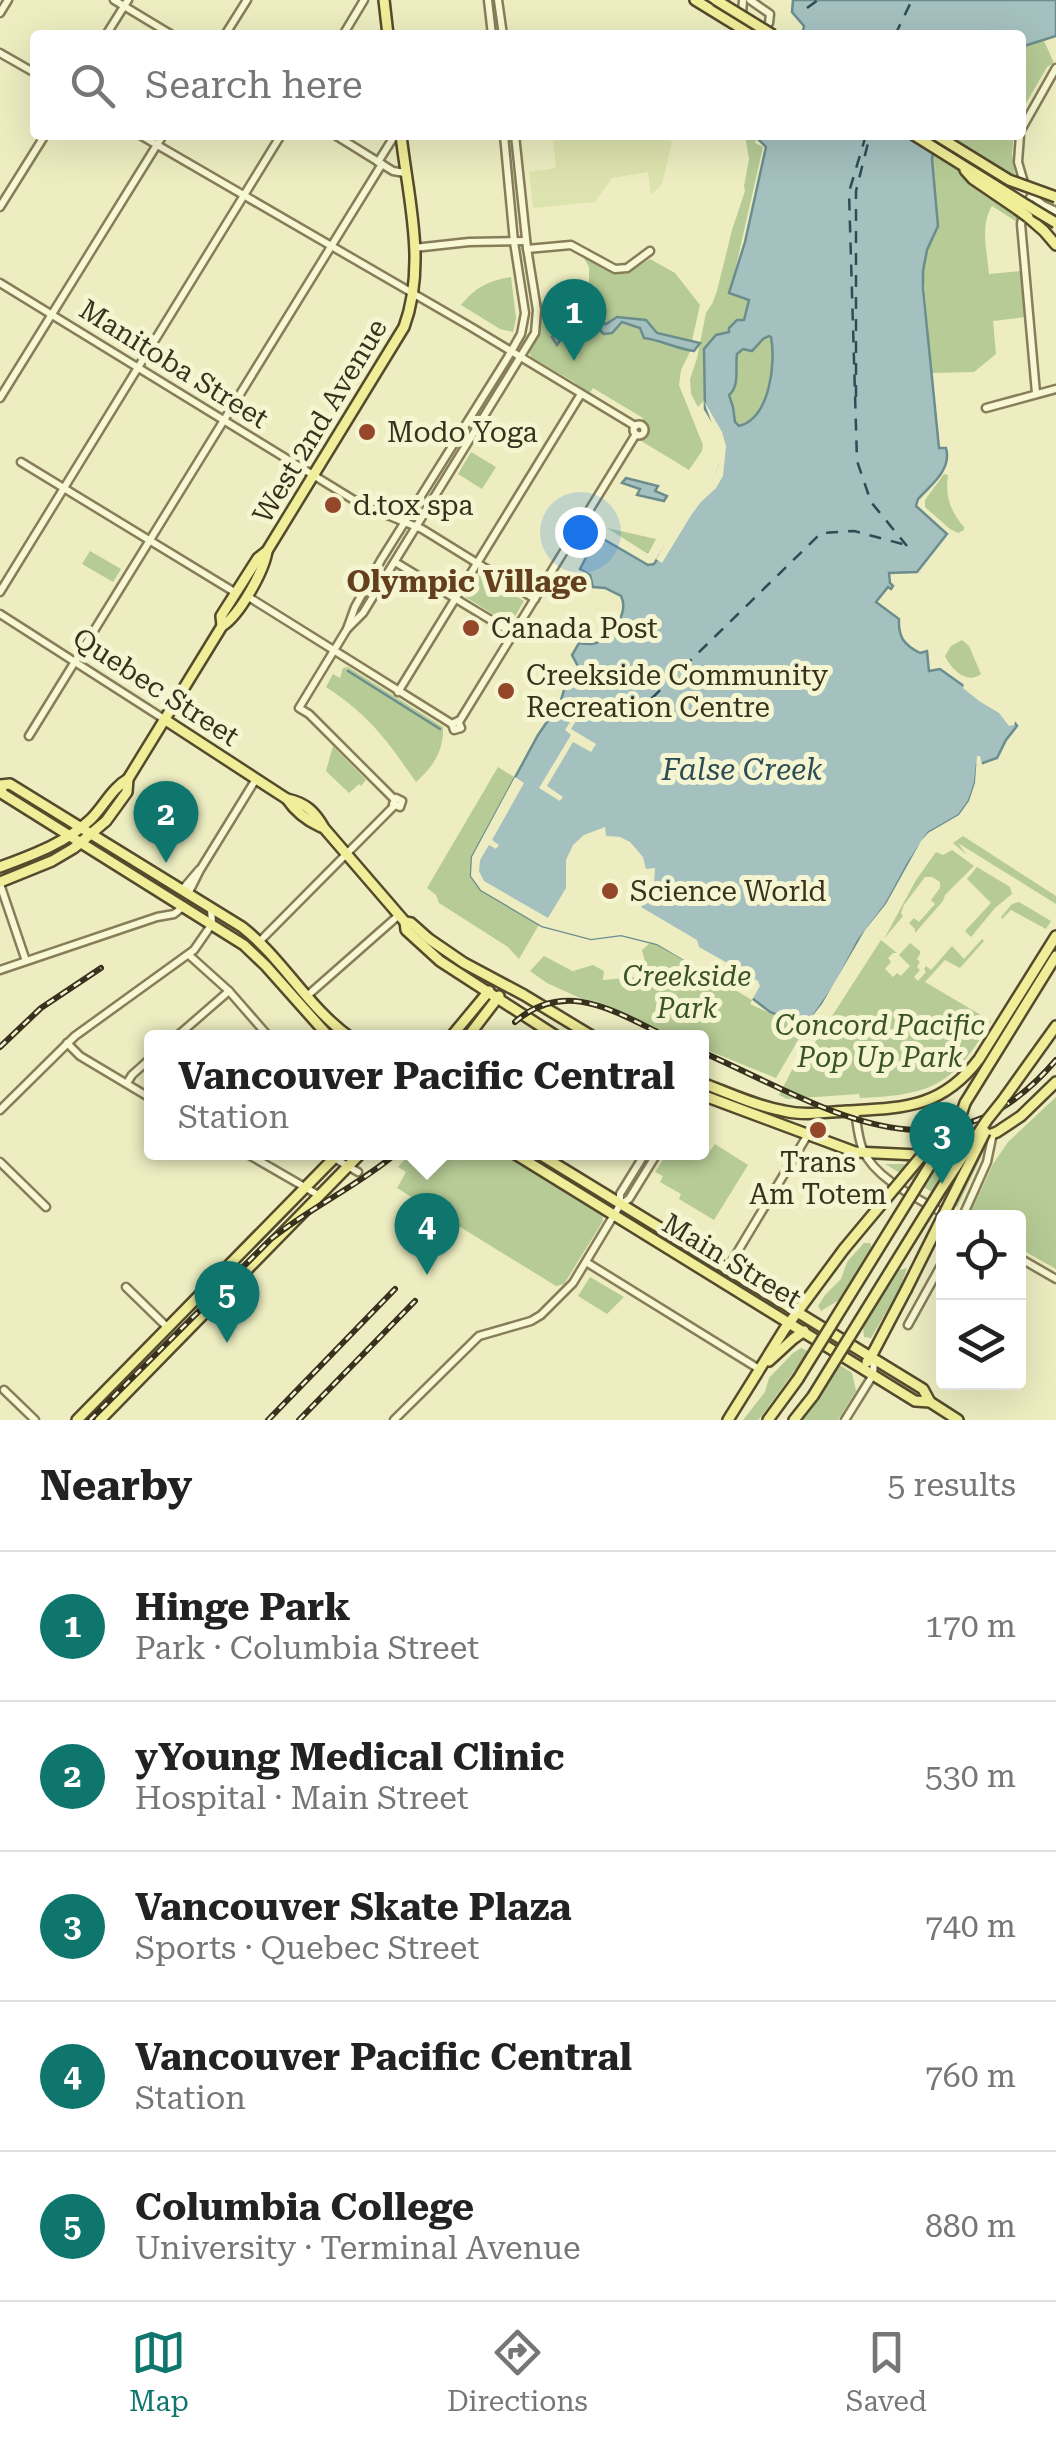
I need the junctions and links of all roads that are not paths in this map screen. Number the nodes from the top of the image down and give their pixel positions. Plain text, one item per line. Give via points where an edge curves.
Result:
1 (8, 0) edge
2 (114, 0) edge
3 (247, 0) edge
4 (366, 0) edge
5 (488, 0) edge
6 (498, 0) edge
7 (695, 0) edge
8 (716, 0) edge
9 (747, 0) edge
10 (384, 2) edge
11 (126, 3) edge
12 (0, 13) edge
13 (109, 30) edge
14 (165, 30) edge
15 (228, 30) edge
16 (346, 30) edge
17 (387, 30) edge
18 (491, 30) edge
19 (502, 30) edge
20 (744, 30) edge
21 (764, 30) edge
22 (0, 53) edge
23 (1056, 68) edge
24 (30, 71) edge
25 (1026, 122) edge
26 (41, 140) edge
27 (148, 140) edge
28 (160, 140) edge
29 (278, 140) edge
30 (343, 140) edge
31 (395, 140) edge
32 (399, 140) edge
33 (504, 140) edge
34 (516, 140) edge
35 (922, 140) edge
36 (944, 140) edge
37 (1019, 140) edge
38 (157, 145) junction
39 (956, 161) junction
40 (380, 163) junction
41 (405, 173) junction
42 (244, 195) junction
43 (1032, 196) junction
44 (1056, 197) edge
45 (0, 207) edge
46 (1056, 211) edge
47 (1056, 223) edge
48 (514, 242) junction
49 (527, 245) junction
50 (331, 246) junction
51 (1056, 246) edge
52 (414, 248) junction
53 (650, 252) dead end
54 (0, 283) edge
55 (414, 294) junction
56 (52, 315) junction
57 (512, 352) junction
58 (522, 358) junction
59 (137, 368) junction
60 (1056, 388) edge
61 (582, 394) junction
62 (1036, 394) junction
63 (0, 398) edge
64 (986, 408) dead end
65 (224, 420) junction
66 (21, 462) dead end
67 (314, 476) junction
68 (63, 488) junction
69 (404, 523) junction
70 (416, 527) junction
71 (150, 540) junction
72 (394, 562) junction
73 (478, 563) junction
74 (0, 592) edge
75 (241, 594) junction
76 (455, 598) junction
77 (535, 598) junction
78 (0, 614) edge
79 (347, 630) junction
80 (514, 634) junction
81 (334, 650) junction
82 (76, 661) junction
83 (398, 692) junction
84 (164, 719) junction
85 (29, 736) dead end
86 (256, 778) junction
87 (128, 779) junction
88 (0, 785) edge
89 (80, 827) junction
90 (91, 834) junction
91 (69, 835) junction
92 (80, 843) junction
93 (346, 854) junction
94 (0, 867) edge
95 (0, 882) edge
96 (185, 892) junction
97 (173, 900) junction
98 (184, 906) junction
99 (211, 907) junction
100 (156, 917) junction
101 (402, 918) junction
102 (212, 924) junction
103 (1056, 936) edge
104 (260, 942) junction
105 (189, 955) junction
106 (1056, 956) edge
107 (26, 961) junction
108 (0, 970) edge
109 (501, 983) junction
110 (230, 991) junction
111 (307, 996) junction
112 (492, 996) junction
113 (1056, 1026) edge
114 (184, 1030) edge
115 (260, 1030) edge
116 (323, 1030) edge
117 (341, 1030) edge
118 (458, 1030) edge
119 (473, 1030) edge
120 (546, 1030) edge
121 (581, 1030) edge
122 (67, 1043) junction
123 (144, 1065) edge
124 (1056, 1082) edge
125 (126, 1084) junction
126 (709, 1085) edge
127 (144, 1094) edge
128 (709, 1098) edge
129 (1003, 1100) junction
130 (965, 1103) junction
131 (0, 1110) edge
132 (855, 1111) junction
133 (992, 1134) junction
134 (807, 1136) junction
135 (864, 1153) junction
136 (259, 1160) edge
137 (332, 1160) edge
138 (343, 1160) edge
139 (358, 1160) edge
140 (525, 1160) edge
141 (549, 1160) edge
142 (641, 1160) edge
143 (653, 1160) edge
144 (0, 1162) edge
145 (353, 1169) junction
146 (305, 1188) junction
147 (320, 1196) junction
148 (620, 1204) junction
149 (46, 1207) dead end
150 (939, 1210) edge
151 (966, 1210) edge
152 (614, 1215) junction
153 (1026, 1261) edge
154 (586, 1262) junction
155 (726, 1271) junction
156 (936, 1274) edge
157 (1056, 1278) edge
158 (126, 1286) dead end
159 (796, 1313) junction
160 (789, 1322) junction
161 (908, 1325) dead end
162 (168, 1328) junction
163 (804, 1331) junction
164 (874, 1355) junction
165 (759, 1368) junction
166 (862, 1368) junction
167 (873, 1375) junction
168 (4, 1390) dead end
169 (930, 1402) junction
170 (35, 1420) edge
171 (77, 1420) edge
172 (100, 1420) edge
173 (394, 1420) edge
174 (728, 1420) edge
175 (768, 1420) edge
176 (794, 1420) edge
177 (846, 1420) edge
178 (958, 1420) edge

1 - 12 street
2 - 11 street
3 - 15 street
4 - 10 street
4 - 16 street
5 - 18 street
6 - 19 street
7 - 20 main road
8 - 21 main road, bridge
9 - 9 street via 745,19 768,25 769,12
10 - 17 main road
11 - 13 street
11 - 14 street
22 - 24 street
23 - 25 street
26 - 45 street
27 - 38 street
28 - 38 street
29 - 42 street
30 - 40 street
31 - 40 street
32 - 41 main road, West 2nd Avenue
33 - 48 street
34 - 49 street
35 - 39 main road
36 - 44 main road, bridge via 1009,180
37 - 43 street via 1022,182
38 - 42 street
38 - 56 street
39 - 47 main road, bridge
39 - 51 main road, bridge
40 - 41 street
40 - 50 street
41 - 52 main road, West 2nd Avenue
42 - 50 street
42 - 59 street
43 - 46 street
43 - 62 street via 1021,224
48 - 49 street
48 - 52 street
48 - 57 street via 525,319
49 - 53 street via 571,245 615,269
49 - 58 street via 538,316
50 - 55 street
50 - 65 street
52 - 55 main road, West 2nd Avenue
54 - 56 street, Manitoba Street
55 - 57 street
55 - 67 main road, West 2nd Avenue via 399,338
56 - 59 street, Manitoba Street
56 - 63 street
57 - 58 street
57 - 69 street
58 - 61 street
58 - 70 street
59 - 65 street, Manitoba Street
59 - 68 street
60 - 62 street
61 - 73 street
61 - 77 street via 635,430
62 - 64 street
65 - 67 street, Manitoba Street
65 - 71 street
66 - 68 street
67 - 69 street, Manitoba Street
67 - 75 main road, West 2nd Avenue
68 - 71 street
68 - 74 street
69 - 70 street, Manitoba Street
69 - 79 street
70 - 72 street
70 - 73 street, Manitoba Street
71 - 75 street
71 - 82 street
72 - 76 street
72 - 79 street
73 - 76 street
73 - 77 street, Manitoba Street
75 - 81 street
75 - 84 main road, West 2nd Avenue via 221,616 222,626
76 - 80 street
76 - 83 street
77 - 80 street
78 - 82 street, Quebec Street
79 - 81 street
80 - 83 street via 456,723
81 - 83 street
81 - 93 street via 299,708 394,802
82 - 84 street, Quebec Street
82 - 85 street
84 - 86 main road, Quebec Street
84 - 87 main road, West 2nd Avenue
86 - 93 main road, Quebec Street via 324,828
86 - 96 street
87 - 89 main road
87 - 90 main road via 128,792
88 - 89 main road via 10,784
88 - 91 main road
89 - 90 main road
89 - 91 main road
90 - 92 main road
90 - 96 main road
91 - 92 main road
91 - 94 main road
92 - 95 main road
92 - 97 main road
93 - 101 main road, Quebec Street
93 - 104 street
95 - 107 street
96 - 99 main road
97 - 98 main road
97 - 100 street
98 - 100 street
98 - 102 main road
99 - 102 street
99 - 104 main road
100 - 107 street
101 - 109 main road, Quebec Street
101 - 111 street
101 - 112 main road, Quebec Street via 426,952
102 - 105 street
102 - 116 main road via 252,952
103 - 132 main road via 967,1076 920,1104
104 - 111 main road
105 - 110 street
105 - 122 street
106 - 130 main road
107 - 108 street
109 - 112 main road
109 - 121 main road, Quebec Street
110 - 114 street
110 - 115 street
111 - 117 main road
112 - 118 main road
112 - 119 main road
112 - 120 main road, Quebec Street
113 - 129 main road
122 - 125 street
122 - 131 street
123 - 125 street
124 - 133 main road
125 - 127 street
126 - 132 main road via 784,1112
128 - 134 main road
129 - 164 main road, bridge
129 - 176 main road, bridge
130 - 159 main road, bridge
130 - 175 main road, bridge
132 - 135 street
133 - 135 main road via 931,1154
133 - 151 street
134 - 135 main road
134 - 155 street
135 - 150 street via 881,1174
136 - 146 street
137 - 146 main road
138 - 145 street
139 - 145 main road
140 - 152 main road, Main Street
141 - 148 main road, Main Street
142 - 148 street
143 - 148 street
144 - 149 street
145 - 147 main road
146 - 147 street
146 - 162 main road
147 - 172 main road
148 - 152 street
148 - 155 main road, Main Street
152 - 154 street
152 - 160 main road, Main Street
153 - 157 street
154 - 165 street
154 - 173 street via 541,1315 479,1336
155 - 159 main road, Main Street
156 - 161 street
158 - 162 street
159 - 160 main road
159 - 164 main road, Main Street
160 - 163 main road, Main Street
160 - 165 main road
162 - 171 main road
163 - 165 main road
163 - 166 main road, Main Street
164 - 166 main road
164 - 167 street
164 - 169 main road, Main Street
165 - 174 main road
166 - 167 main road, Main Street
167 - 169 main road, Main Street via 916,1401
167 - 177 street
168 - 170 street
169 - 178 main road, Main Street

